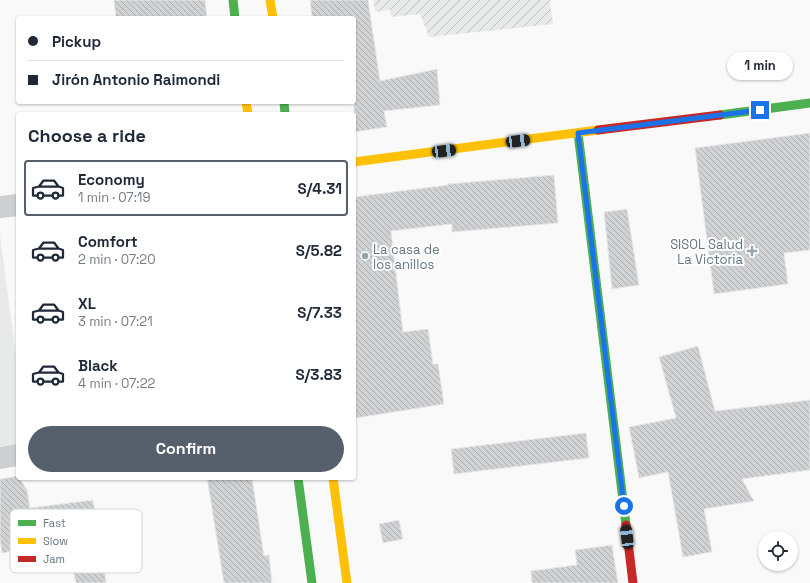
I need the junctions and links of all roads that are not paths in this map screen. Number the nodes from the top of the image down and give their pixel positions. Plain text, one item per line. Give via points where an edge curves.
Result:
1 (233, 0) edge
2 (270, 0) edge
3 (235, 16) edge
4 (273, 16) edge
5 (810, 103) edge
6 (578, 133) junction
7 (356, 162) edge
8 (16, 205) edge
9 (0, 207) edge
10 (16, 455) edge
11 (0, 458) edge
12 (298, 480) edge
13 (333, 480) edge
14 (312, 583) edge
15 (347, 583) edge
16 (633, 583) edge

1 - 3 street
2 - 4 street
5 - 6 street
6 - 7 street
6 - 16 street
8 - 9 street
10 - 11 street
12 - 14 street
13 - 15 street

